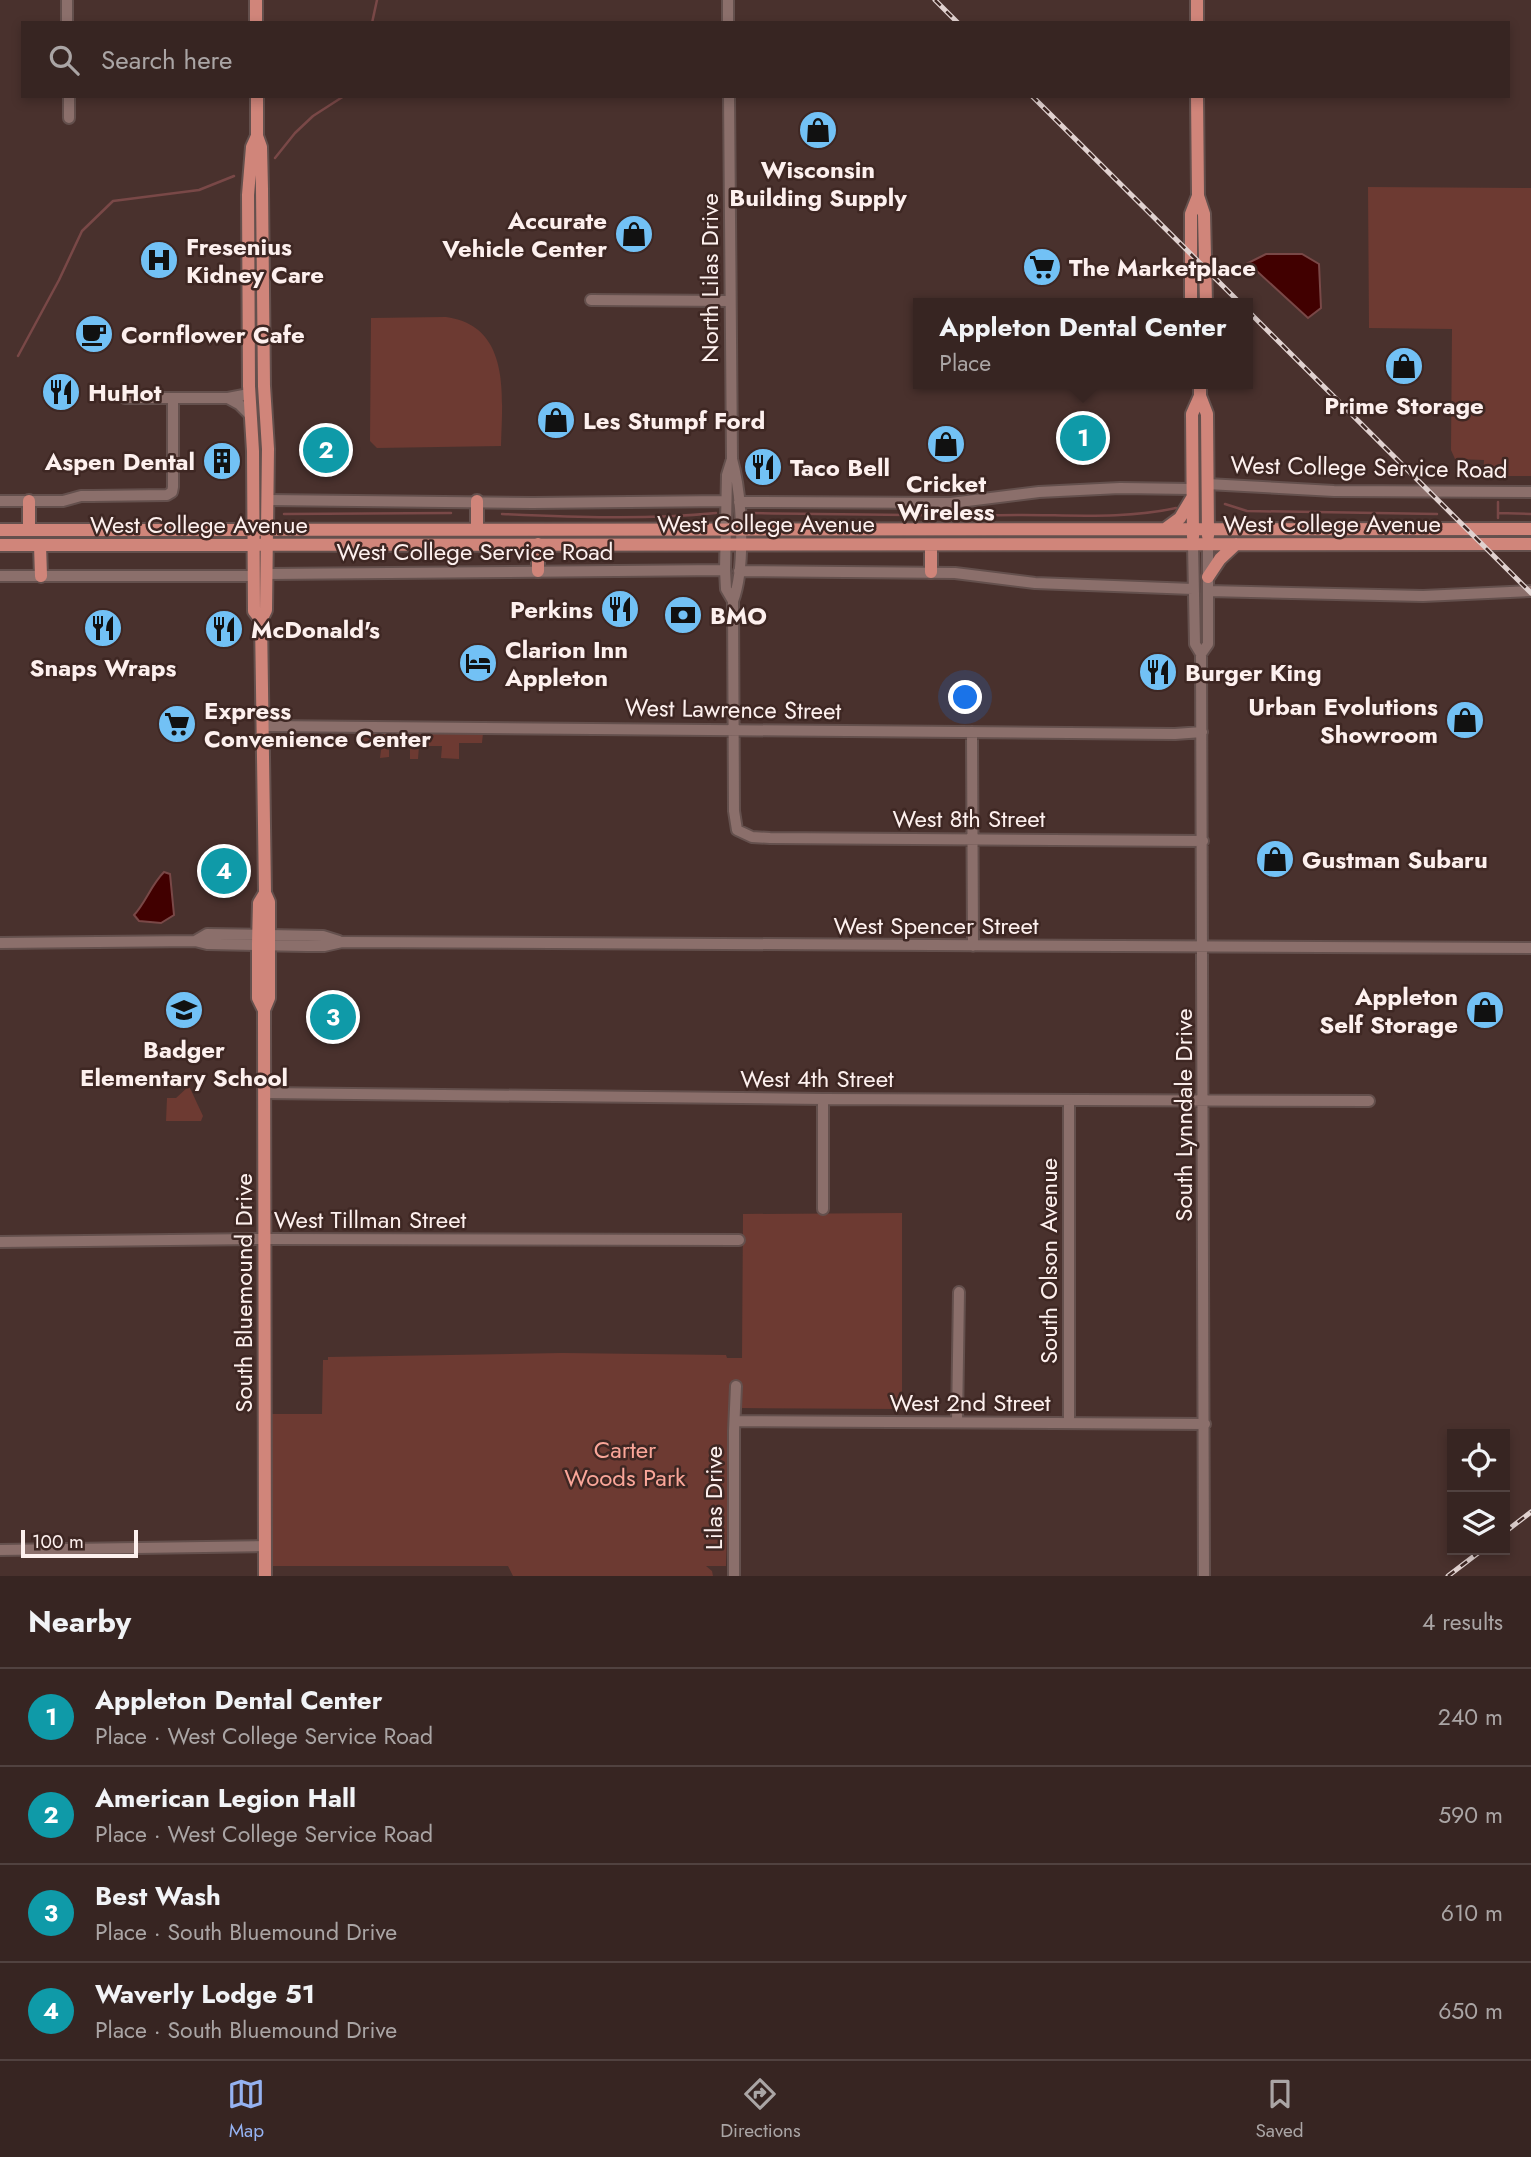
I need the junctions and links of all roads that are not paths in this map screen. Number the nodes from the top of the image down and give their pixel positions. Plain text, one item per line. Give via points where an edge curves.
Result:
1 (67, 0) edge
2 (256, 0) edge
3 (728, 0) edge
4 (1197, 0) edge
5 (67, 21) edge
6 (256, 21) edge
7 (728, 21) edge
8 (1197, 21) edge
9 (69, 98) edge
10 (257, 98) edge
11 (729, 98) edge
12 (1197, 98) edge
13 (69, 118) dead end
14 (257, 136) junction
15 (1198, 196) junction
16 (1191, 298) edge
17 (1206, 298) edge
18 (591, 300) dead end
19 (730, 301) junction
20 (1200, 390) edge
21 (249, 394) junction
22 (125, 398) dead end
23 (173, 398) junction
24 (228, 398) junction
25 (250, 415) junction
26 (267, 441) junction
27 (732, 459) junction
28 (1207, 484) junction
29 (1531, 492) edge
30 (1192, 494) junction
31 (268, 500) junction
32 (477, 501) junction
33 (726, 501) junction
34 (0, 502) edge
35 (29, 502) junction
36 (739, 502) junction
37 (477, 529) junction
38 (726, 529) junction
39 (1531, 529) edge
40 (0, 530) edge
41 (29, 530) junction
42 (254, 530) junction
43 (268, 530) junction
44 (741, 530) junction
45 (1165, 530) junction
46 (1192, 530) junction
47 (1208, 530) junction
48 (254, 544) junction
49 (538, 544) junction
50 (726, 544) junction
51 (1192, 544) junction
52 (1208, 544) junction
53 (1236, 544) junction
54 (1531, 544) edge
55 (0, 545) edge
56 (40, 545) junction
57 (268, 545) junction
58 (740, 545) junction
59 (931, 545) junction
60 (725, 570) junction
61 (538, 571) junction
62 (739, 571) junction
63 (931, 572) junction
64 (267, 574) junction
65 (0, 576) edge
66 (41, 576) junction
67 (253, 576) junction
68 (1208, 577) junction
69 (1193, 589) junction
70 (1208, 591) junction
71 (1531, 591) edge
72 (733, 601) junction
73 (261, 620) junction
74 (1201, 654) junction
75 (264, 726) junction
76 (734, 730) junction
77 (972, 732) junction
78 (1202, 732) junction
79 (973, 839) junction
80 (1203, 841) junction
81 (264, 940) junction
82 (0, 943) edge
83 (973, 946) junction
84 (1204, 947) junction
85 (1531, 948) edge
86 (264, 1093) junction
87 (823, 1099) junction
88 (1069, 1100) junction
89 (1204, 1101) junction
90 (1369, 1101) dead end
91 (823, 1209) dead end
92 (264, 1239) junction
93 (739, 1240) dead end
94 (0, 1242) edge
95 (959, 1293) dead end
96 (736, 1387) dead end
97 (736, 1421) junction
98 (957, 1422) junction
99 (1069, 1423) junction
100 (1205, 1424) junction
101 (265, 1546) junction
102 (0, 1550) edge
103 (265, 1576) edge
104 (734, 1576) edge
105 (1204, 1576) edge

1 - 5 street
2 - 6 main road
3 - 7 street
4 - 8 main road
9 - 13 street
10 - 14 main road
11 - 19 street, North Lilas Drive
12 - 15 main road
14 - 21 main road, South Bluemound Drive via 248,195
14 - 26 main road via 261,147
15 - 16 main road via 1191,214
15 - 17 main road via 1204,214
18 - 19 street
19 - 27 street, North Lilas Drive
20 - 28 main road via 1207,414
20 - 30 main road via 1192,414
21 - 24 street
21 - 25 main road, South Bluemound Drive
21 - 26 main road via 258,400 260,429
22 - 23 street
23 - 24 street
23 - 35 street via 173,486 169,494
24 - 25 street
25 - 42 main road, South Bluemound Drive
26 - 31 main road, South Bluemound Drive
27 - 33 street, North Lilas Drive
27 - 36 street, North Lilas Drive
28 - 29 street, West College Service Road via 1345,492
28 - 47 main road
30 - 36 street via 1120,488 951,503
30 - 45 main road via 1180,517
30 - 46 main road
31 - 32 street, West College Service Road
31 - 43 main road, South Bluemound Drive
32 - 33 street, West College Service Road
32 - 37 main road
33 - 38 street, North Lilas Drive
34 - 35 street
35 - 41 main road
36 - 44 street, North Lilas Drive
37 - 38 main road, West College Avenue
37 - 43 main road, West College Avenue
38 - 44 main road, West College Avenue
38 - 50 street, North Lilas Drive
39 - 47 main road, West College Avenue
40 - 41 main road, West College Avenue
41 - 42 main road, West College Avenue
42 - 43 main road, West College Avenue
42 - 48 main road, South Bluemound Drive
43 - 57 main road, South Bluemound Drive
44 - 45 main road, West College Avenue
44 - 58 street, North Lilas Drive
45 - 46 main road, West College Avenue
46 - 47 main road, West College Avenue
46 - 51 main road
47 - 52 main road
48 - 56 main road, West College Avenue
48 - 57 main road, West College Avenue
48 - 67 main road, South Bluemound Drive
49 - 50 main road, West College Avenue
49 - 57 main road, West College Avenue
49 - 61 main road
50 - 58 main road, West College Avenue
50 - 60 street, North Lilas Drive
51 - 52 main road, West College Avenue
51 - 59 main road, West College Avenue
51 - 69 street, South Lynndale Drive
52 - 53 main road, West College Avenue
52 - 68 street, South Lynndale Drive
53 - 54 main road, West College Avenue
53 - 68 main road
55 - 56 main road, West College Avenue
56 - 66 main road
57 - 64 main road, South Bluemound Drive
58 - 59 main road, West College Avenue
58 - 62 street, North Lilas Drive
59 - 63 main road
60 - 61 street, West College Service Road
60 - 72 street, North Lilas Drive via 726,589
61 - 64 street, West College Service Road
62 - 63 street
62 - 72 street, North Lilas Drive
63 - 69 street via 1044,583
64 - 73 main road, South Bluemound Drive via 267,610
65 - 66 street
66 - 67 street
67 - 73 main road, South Bluemound Drive via 254,611
68 - 70 street, South Lynndale Drive
69 - 74 street, South Lynndale Drive via 1195,644
70 - 71 street via 1423,596
70 - 74 street, South Lynndale Drive via 1208,644
72 - 76 street
73 - 75 main road, South Bluemound Drive
74 - 78 street, South Lynndale Drive
75 - 76 street, West Lawrence Street
75 - 81 main road, South Bluemound Drive via 265,893 259,903
76 - 77 street, West Lawrence Street
76 - 79 street, West 8th Street via 735,822 737,830 752,837
77 - 78 street, West Lawrence Street
77 - 79 street
78 - 80 street, South Lynndale Drive
79 - 80 street, West 8th Street
79 - 83 street
80 - 84 street, South Lynndale Drive
81 - 82 street, West Spencer Street via 207,934 195,941
81 - 83 street, West Spencer Street via 324,946 342,942
81 - 86 main road, South Bluemound Drive via 269,998 264,1010
83 - 84 street, West Spencer Street
84 - 85 street, West Spencer Street
84 - 89 street, South Lynndale Drive
86 - 87 street, West 4th Street
86 - 92 main road, South Bluemound Drive
87 - 88 street, West 4th Street
87 - 91 street
88 - 89 street, West 4th Street
88 - 99 street, South Olson Avenue
89 - 90 street, West 4th Street
89 - 100 street, South Lynndale Drive
92 - 93 street, West Tillman Street
92 - 94 street, West Tillman Street
92 - 101 main road, South Bluemound Drive
95 - 98 street
96 - 97 street, Lilas Drive
97 - 98 street, West 2nd Street
97 - 104 street, Lilas Drive
98 - 99 street, West 2nd Street
99 - 100 street, West 2nd Street
100 - 105 street, South Lynndale Drive
101 - 102 street
101 - 103 main road, South Bluemound Drive

